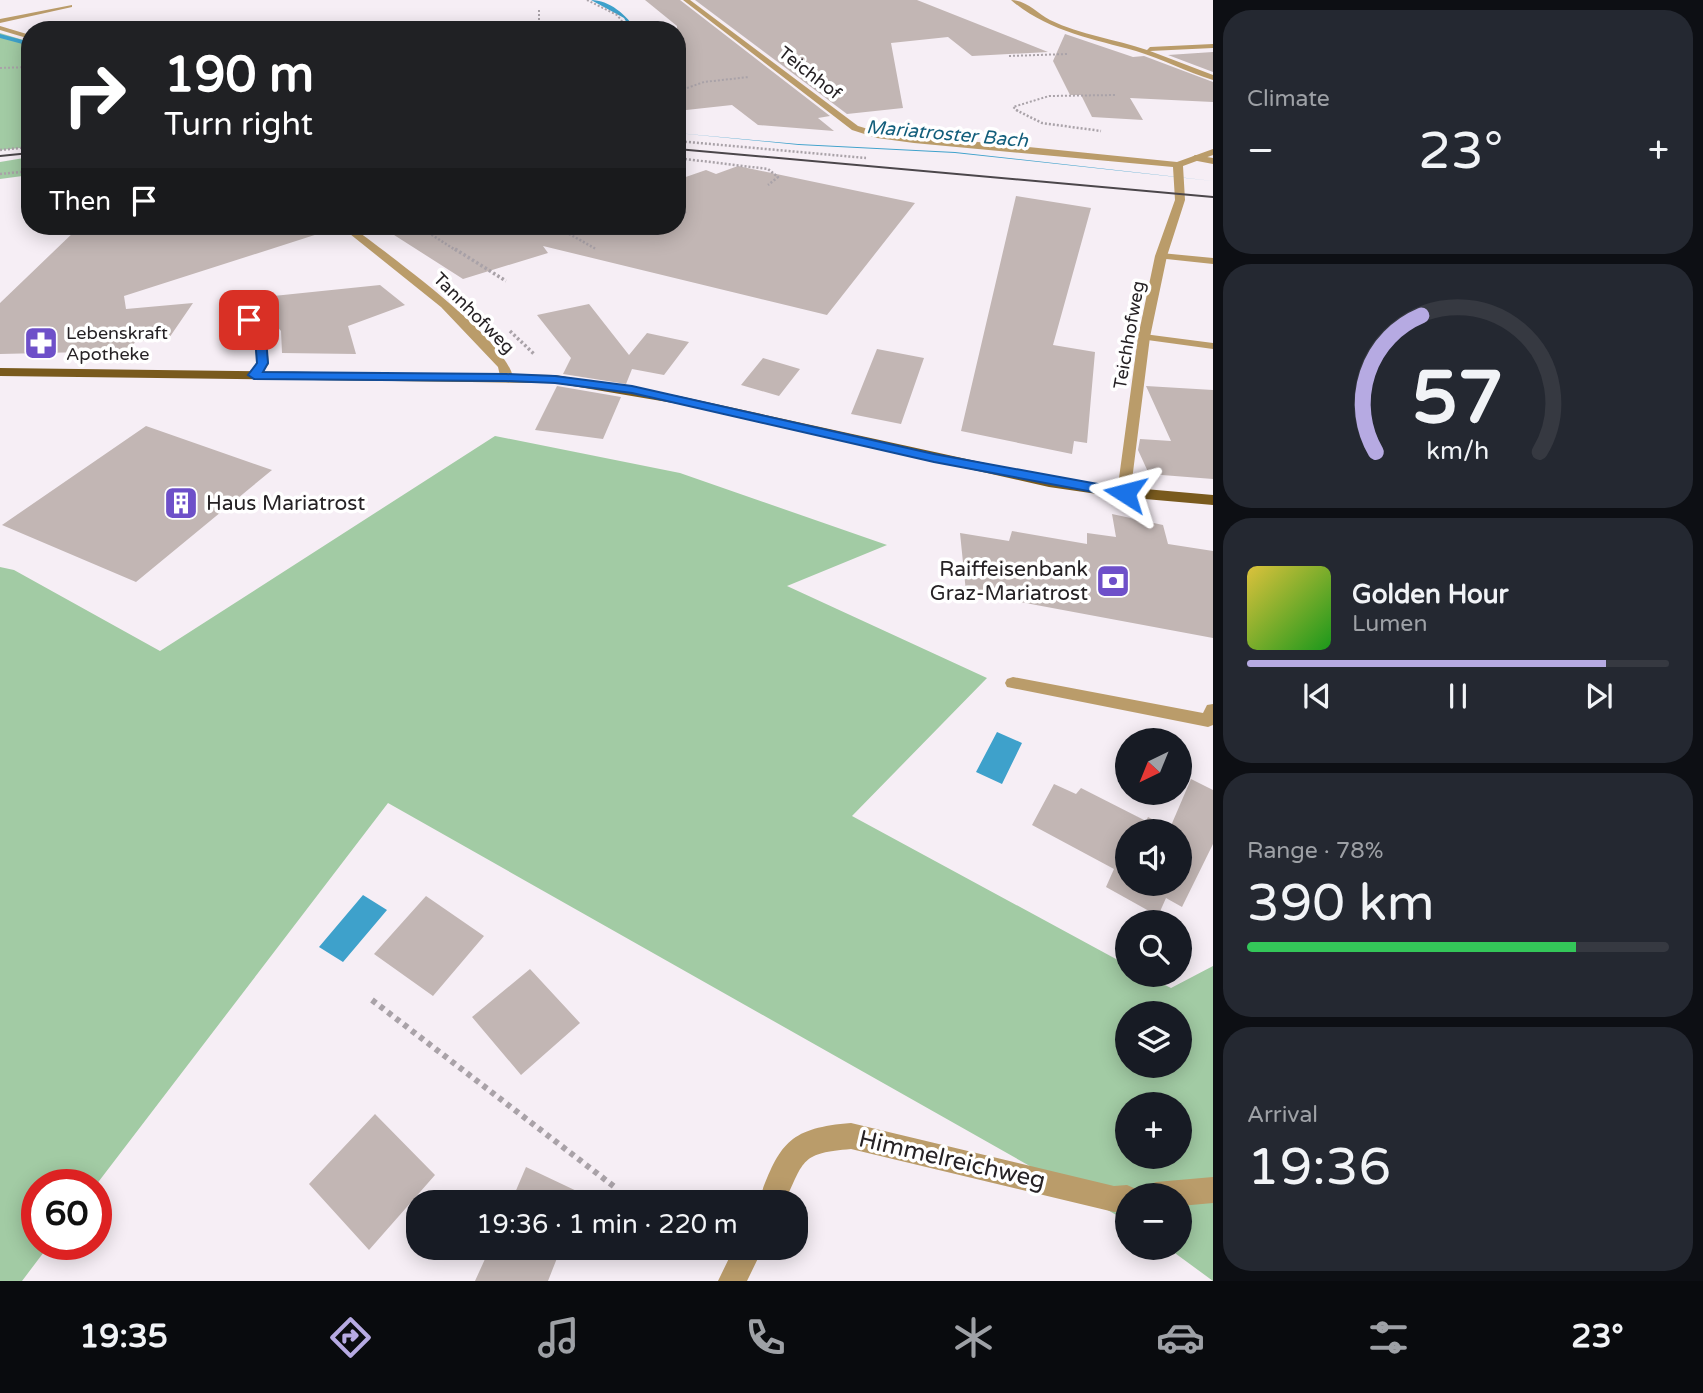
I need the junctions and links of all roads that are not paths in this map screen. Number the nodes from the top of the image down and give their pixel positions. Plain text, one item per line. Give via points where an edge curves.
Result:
1 (686, 0) edge
2 (1014, 0) edge
3 (70, 6) dead end
4 (0, 21) edge
5 (0, 28) edge
6 (21, 34) edge
7 (1213, 46) edge
8 (1140, 50) junction
9 (1213, 78) edge
10 (1213, 152) edge
11 (1195, 158) junction
12 (1213, 161) edge
13 (1179, 176) junction
14 (357, 235) edge
15 (1161, 256) junction
16 (1213, 261) edge
17 (233, 297) dead end
18 (1144, 337) junction
19 (1213, 346) edge
20 (0, 372) edge
21 (254, 375) junction
22 (506, 377) junction
23 (1125, 493) junction
24 (1213, 500) edge
25 (1013, 683) dead end
26 (1213, 710) edge
27 (777, 1190) edge
28 (1213, 1191) edge
29 (1192, 1192) edge
30 (1115, 1199) edge
31 (743, 1260) edge
32 (733, 1281) edge

1 - 13 street, Teichhof via 855,128 877,135
2 - 8 street via 1089,38
3 - 4 lane
5 - 6 street
7 - 8 street
8 - 9 street
10 - 11 street, Teichhof
11 - 12 lane
11 - 13 street, Teichhof
13 - 15 street, Teichhofweg via 1180,200
14 - 22 street, Tannhofweg via 445,303 504,366
15 - 16 lane
15 - 18 street, Teichhofweg
17 - 21 lane via 260,338 262,363
18 - 19 lane
18 - 23 street, Teichhofweg
20 - 21 main road
21 - 22 main road
22 - 23 main road via 632,390 934,458
23 - 24 main road
25 - 26 lane via 1208,720
27 - 30 street, Himmelreichweg via 797,1147 816,1138 850,1136
28 - 29 street
31 - 32 street

